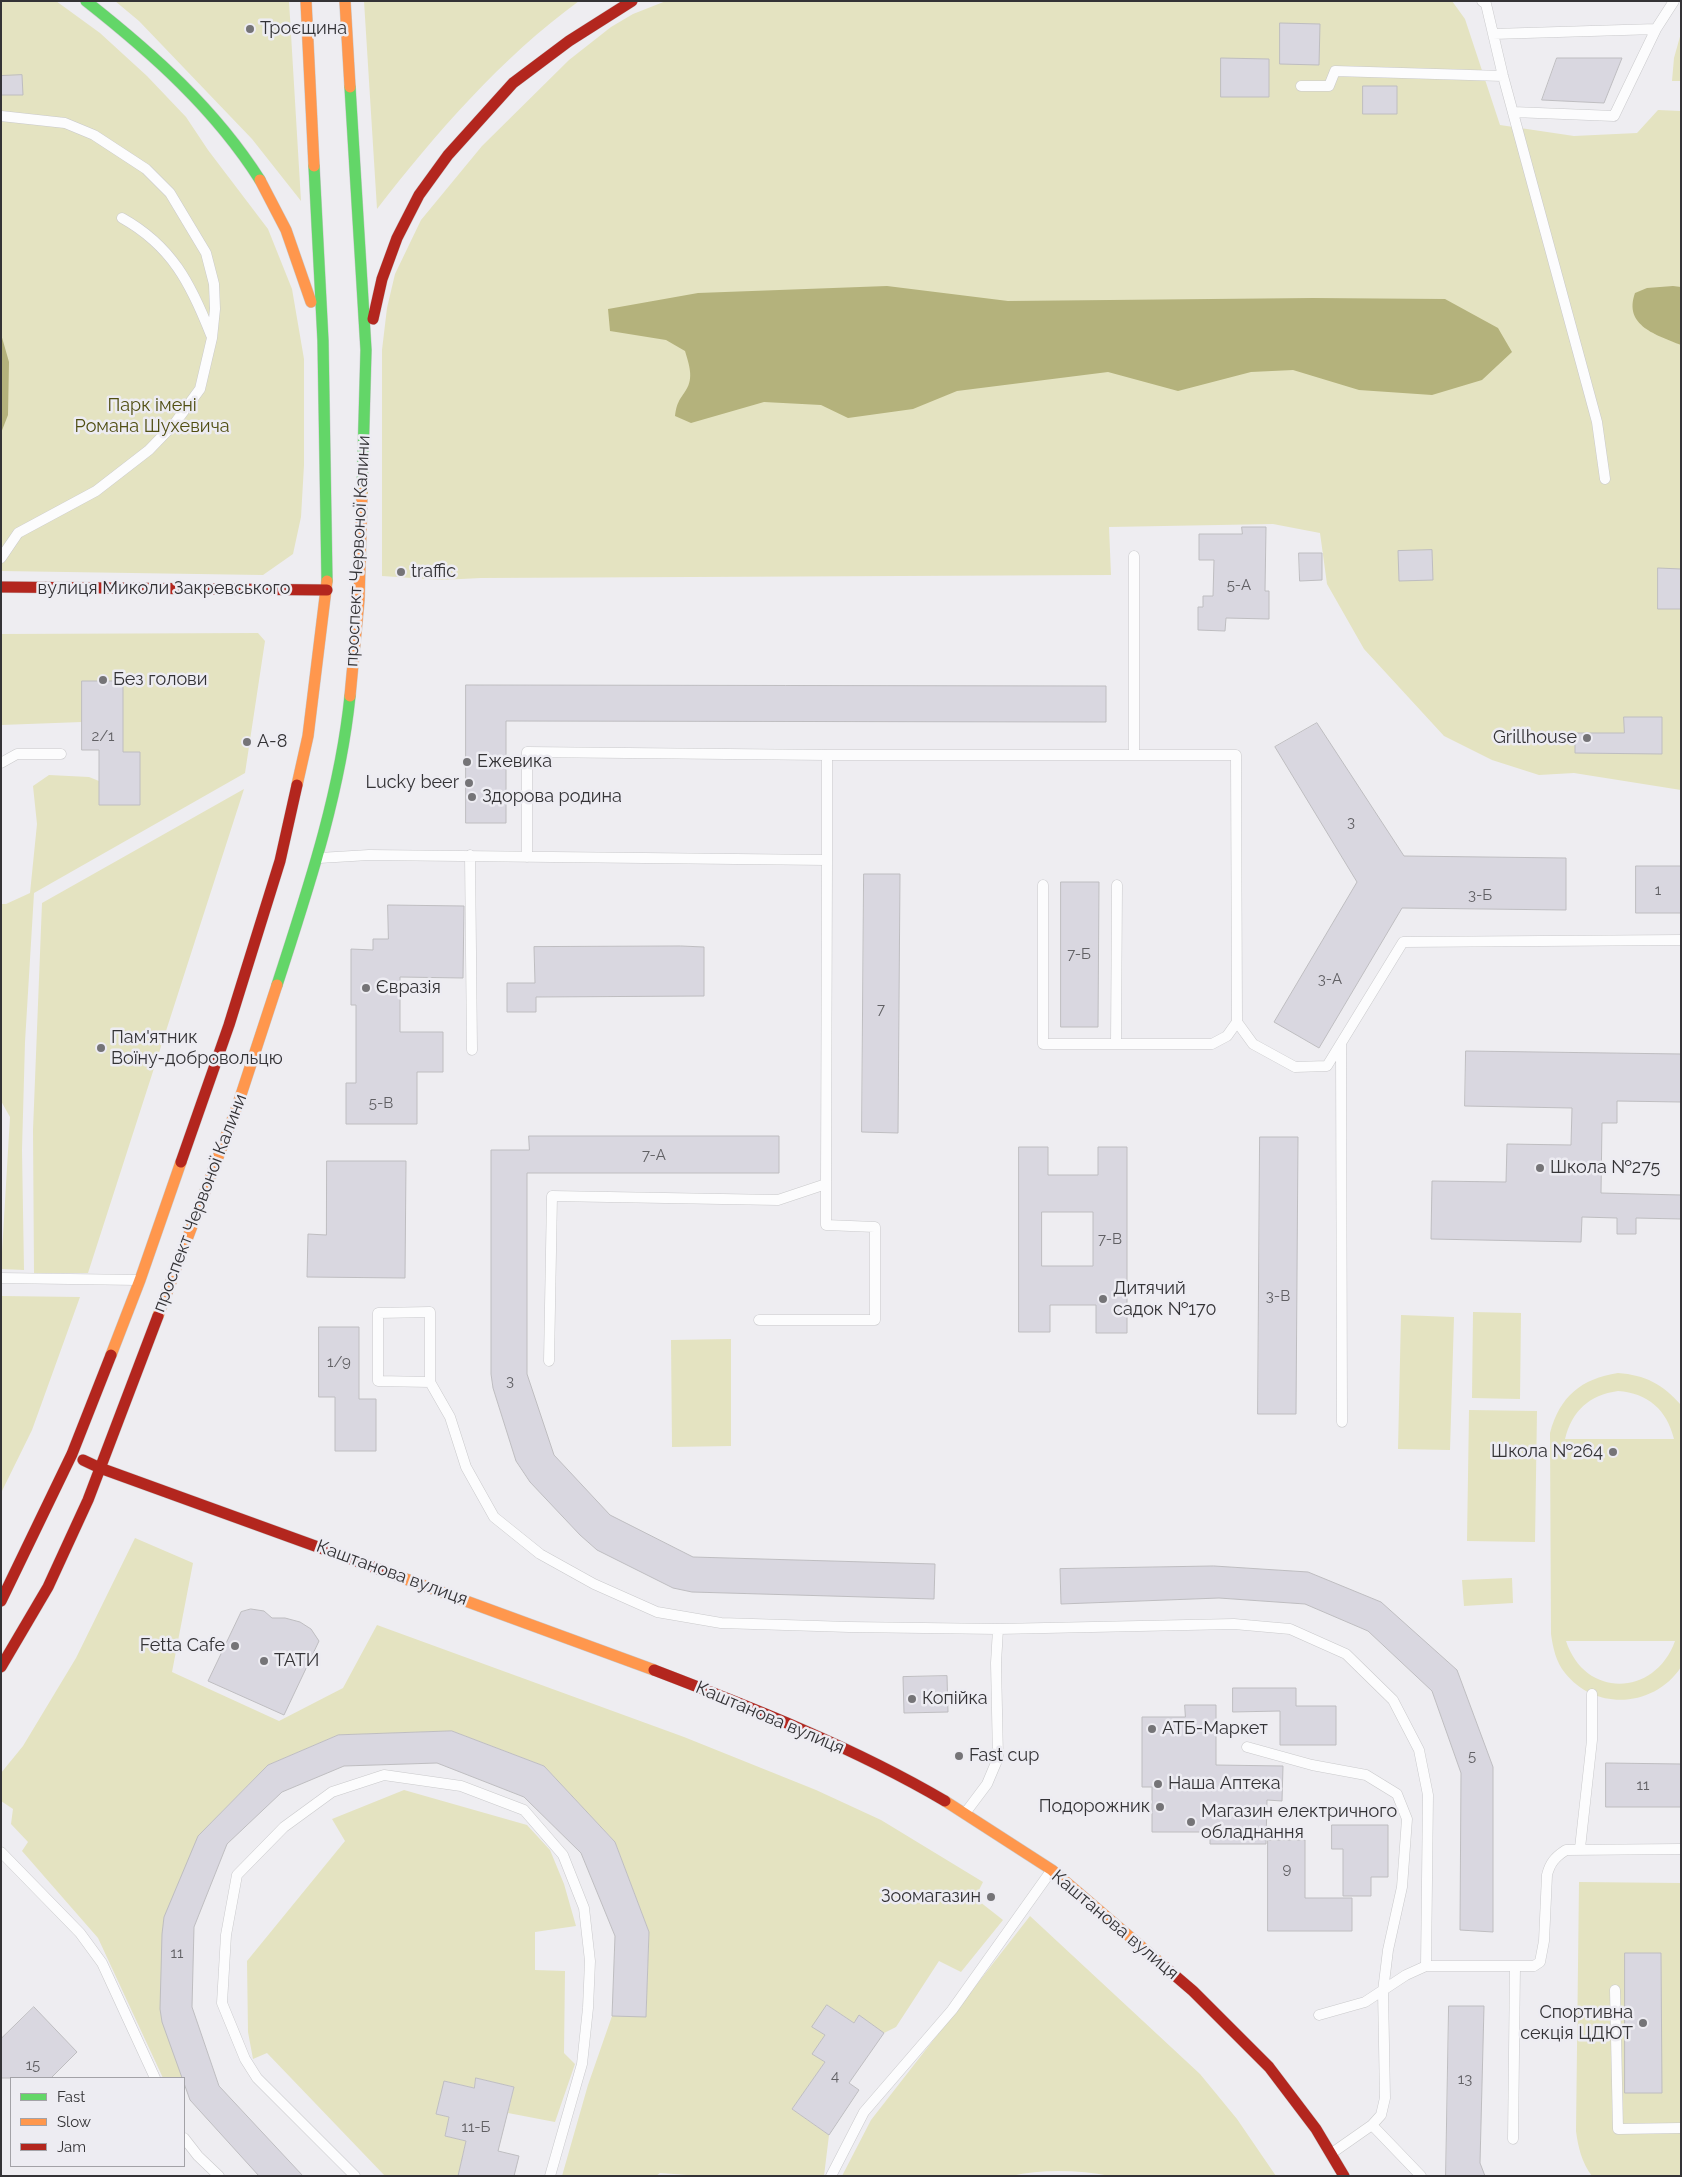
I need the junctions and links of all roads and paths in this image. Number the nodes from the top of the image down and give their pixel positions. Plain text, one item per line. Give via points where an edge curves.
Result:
1 (86, 1) edge
2 (306, 1) edge
3 (345, 1) edge
4 (632, 1) edge
5 (1674, 1) edge
6 (1486, 2) edge
7 (1656, 29) junction
8 (1493, 34) junction
9 (1504, 76) junction
10 (1301, 86) dead end
11 (1513, 112) junction
12 (1, 116) edge
13 (122, 218) dead end
14 (212, 338) junction
15 (323, 341) junction
16 (366, 350) junction
17 (1605, 479) dead end
18 (1134, 556) dead end
19 (1, 558) edge
20 (1, 587) edge
21 (327, 590) junction
22 (1134, 753) junction
23 (61, 754) dead end
24 (827, 754) junction
25 (1, 763) edge
26 (470, 855) junction
27 (527, 857) junction
28 (318, 858) junction
29 (827, 860) junction
30 (1042, 885) dead end
31 (1117, 885) dead end
32 (1681, 940) edge
33 (1237, 1022) junction
34 (1341, 1043) junction
35 (1116, 1044) junction
36 (472, 1050) dead end
37 (826, 1184) junction
38 (1, 1278) edge
39 (140, 1280) junction
40 (759, 1320) dead end
41 (549, 1362) dead end
42 (430, 1382) junction
43 (1342, 1422) dead end
44 (72, 1454) junction
45 (100, 1468) junction
46 (1, 1601) edge
47 (998, 1629) junction
48 (1, 1667) edge
49 (1592, 1694) dead end
50 (1247, 1747) dead end
51 (965, 1812) junction
52 (1580, 1848) junction
53 (1681, 1849) edge
54 (1, 1852) edge
55 (1052, 1870) junction
56 (1426, 1966) junction
57 (1514, 1966) junction
58 (1383, 1990) junction
59 (1615, 1990) dead end
60 (1319, 2015) dead end
61 (155, 2077) edge
62 (1372, 2125) junction
63 (1681, 2128) edge
64 (185, 2139) edge
65 (1513, 2139) dead end
66 (1331, 2154) junction
67 (219, 2176) edge
68 (356, 2176) edge
69 (550, 2176) edge
70 (831, 2176) edge
71 (1344, 2176) edge
72 (1420, 2176) edge

1 - 15 main road via 164,66 215,119 250,166 284,225
2 - 15 main road, проспект Червоної Калини
3 - 16 main road, проспект Червоної Калини
4 - 16 main road via 569,41 513,83 448,155 419,195 397,238 382,279
5 - 7 lane
6 - 8 lane
7 - 8 lane
7 - 11 lane via 1614,116
8 - 9 lane
9 - 10 lane via 1335,71 1329,86
9 - 11 lane
11 - 17 lane via 1598,422
12 - 14 lane via 66,123 94,135 146,169 170,192 206,254 214,284
13 - 14 lane via 143,230 165,250 184,275
14 - 19 lane via 200,389 175,423 149,450 96,491 18,533
15 - 21 main road, проспект Червоної Калини
16 - 28 main road, проспект Червоної Калини via 356,640 347,724
18 - 22 lane
20 - 21 main road, вулиця Миколи Закревського
21 - 39 main road, проспект Червоної Калини via 308,736 280,861 228,1026
22 - 24 lane
22 - 33 lane via 1236,754
23 - 25 lane via 17,754
24 - 27 lane via 527,752
24 - 29 lane
26 - 27 lane
26 - 28 lane
26 - 36 lane
27 - 29 lane
28 - 45 main road, проспект Червоної Калини via 237,1106
29 - 37 lane
30 - 35 lane via 1042,1044
31 - 35 lane
32 - 34 lane via 1403,942
33 - 34 lane via 1253,1044 1295,1067 1327,1066
33 - 35 lane via 1227,1036 1212,1044
34 - 43 lane
37 - 40 lane via 826,1225 875,1227 875,1320
37 - 41 lane via 778,1200 552,1196
38 - 39 lane
39 - 44 main road, проспект Червоної Калини
42 - 42 lane via 378,1381 378,1313 430,1312
42 - 47 lane via 450,1417 466,1467 494,1517 540,1554 594,1584 657,1612 720,1623
44 - 45 main road, Каштанова вулиця
44 - 46 main road, проспект Червоної Калини
45 - 48 main road, проспект Червоної Калини via 48,1587
45 - 51 main road, Каштанова вулиця via 766,1713 898,1773
47 - 51 lane via 998,1758 987,1784
47 - 56 lane via 1234,1624 1290,1629 1346,1654 1393,1700 1419,1750 1428,1795
49 - 52 lane via 1592,1740
50 - 58 lane via 1312,1765 1366,1775 1397,1794 1407,1819 1402,1887
51 - 55 main road, Каштанова вулиця
52 - 53 lane
52 - 57 lane via 1557,1855 1550,1865 1544,1948 1540,1962 1534,1966
54 - 61 lane via 80,1933 102,1963
55 - 66 main road, Каштанова вулиця via 1192,1990 1269,2067
55 - 70 lane via 952,2010 864,2112
56 - 57 lane
56 - 58 lane via 1406,1974
57 - 65 lane
58 - 60 lane via 1365,2002
58 - 62 lane via 1385,2098 1381,2115
59 - 63 lane via 1618,2129
62 - 66 lane
62 - 72 lane
64 - 67 lane
66 - 71 main road, Каштанова вулиця
68 - 69 lane via 256,2078 245,2059 222,2004 226,1935 237,1876 284,1827 332,1792 384,1775 461,1786 524,1810 563,1855 584,1908 590,1961 582,2064

